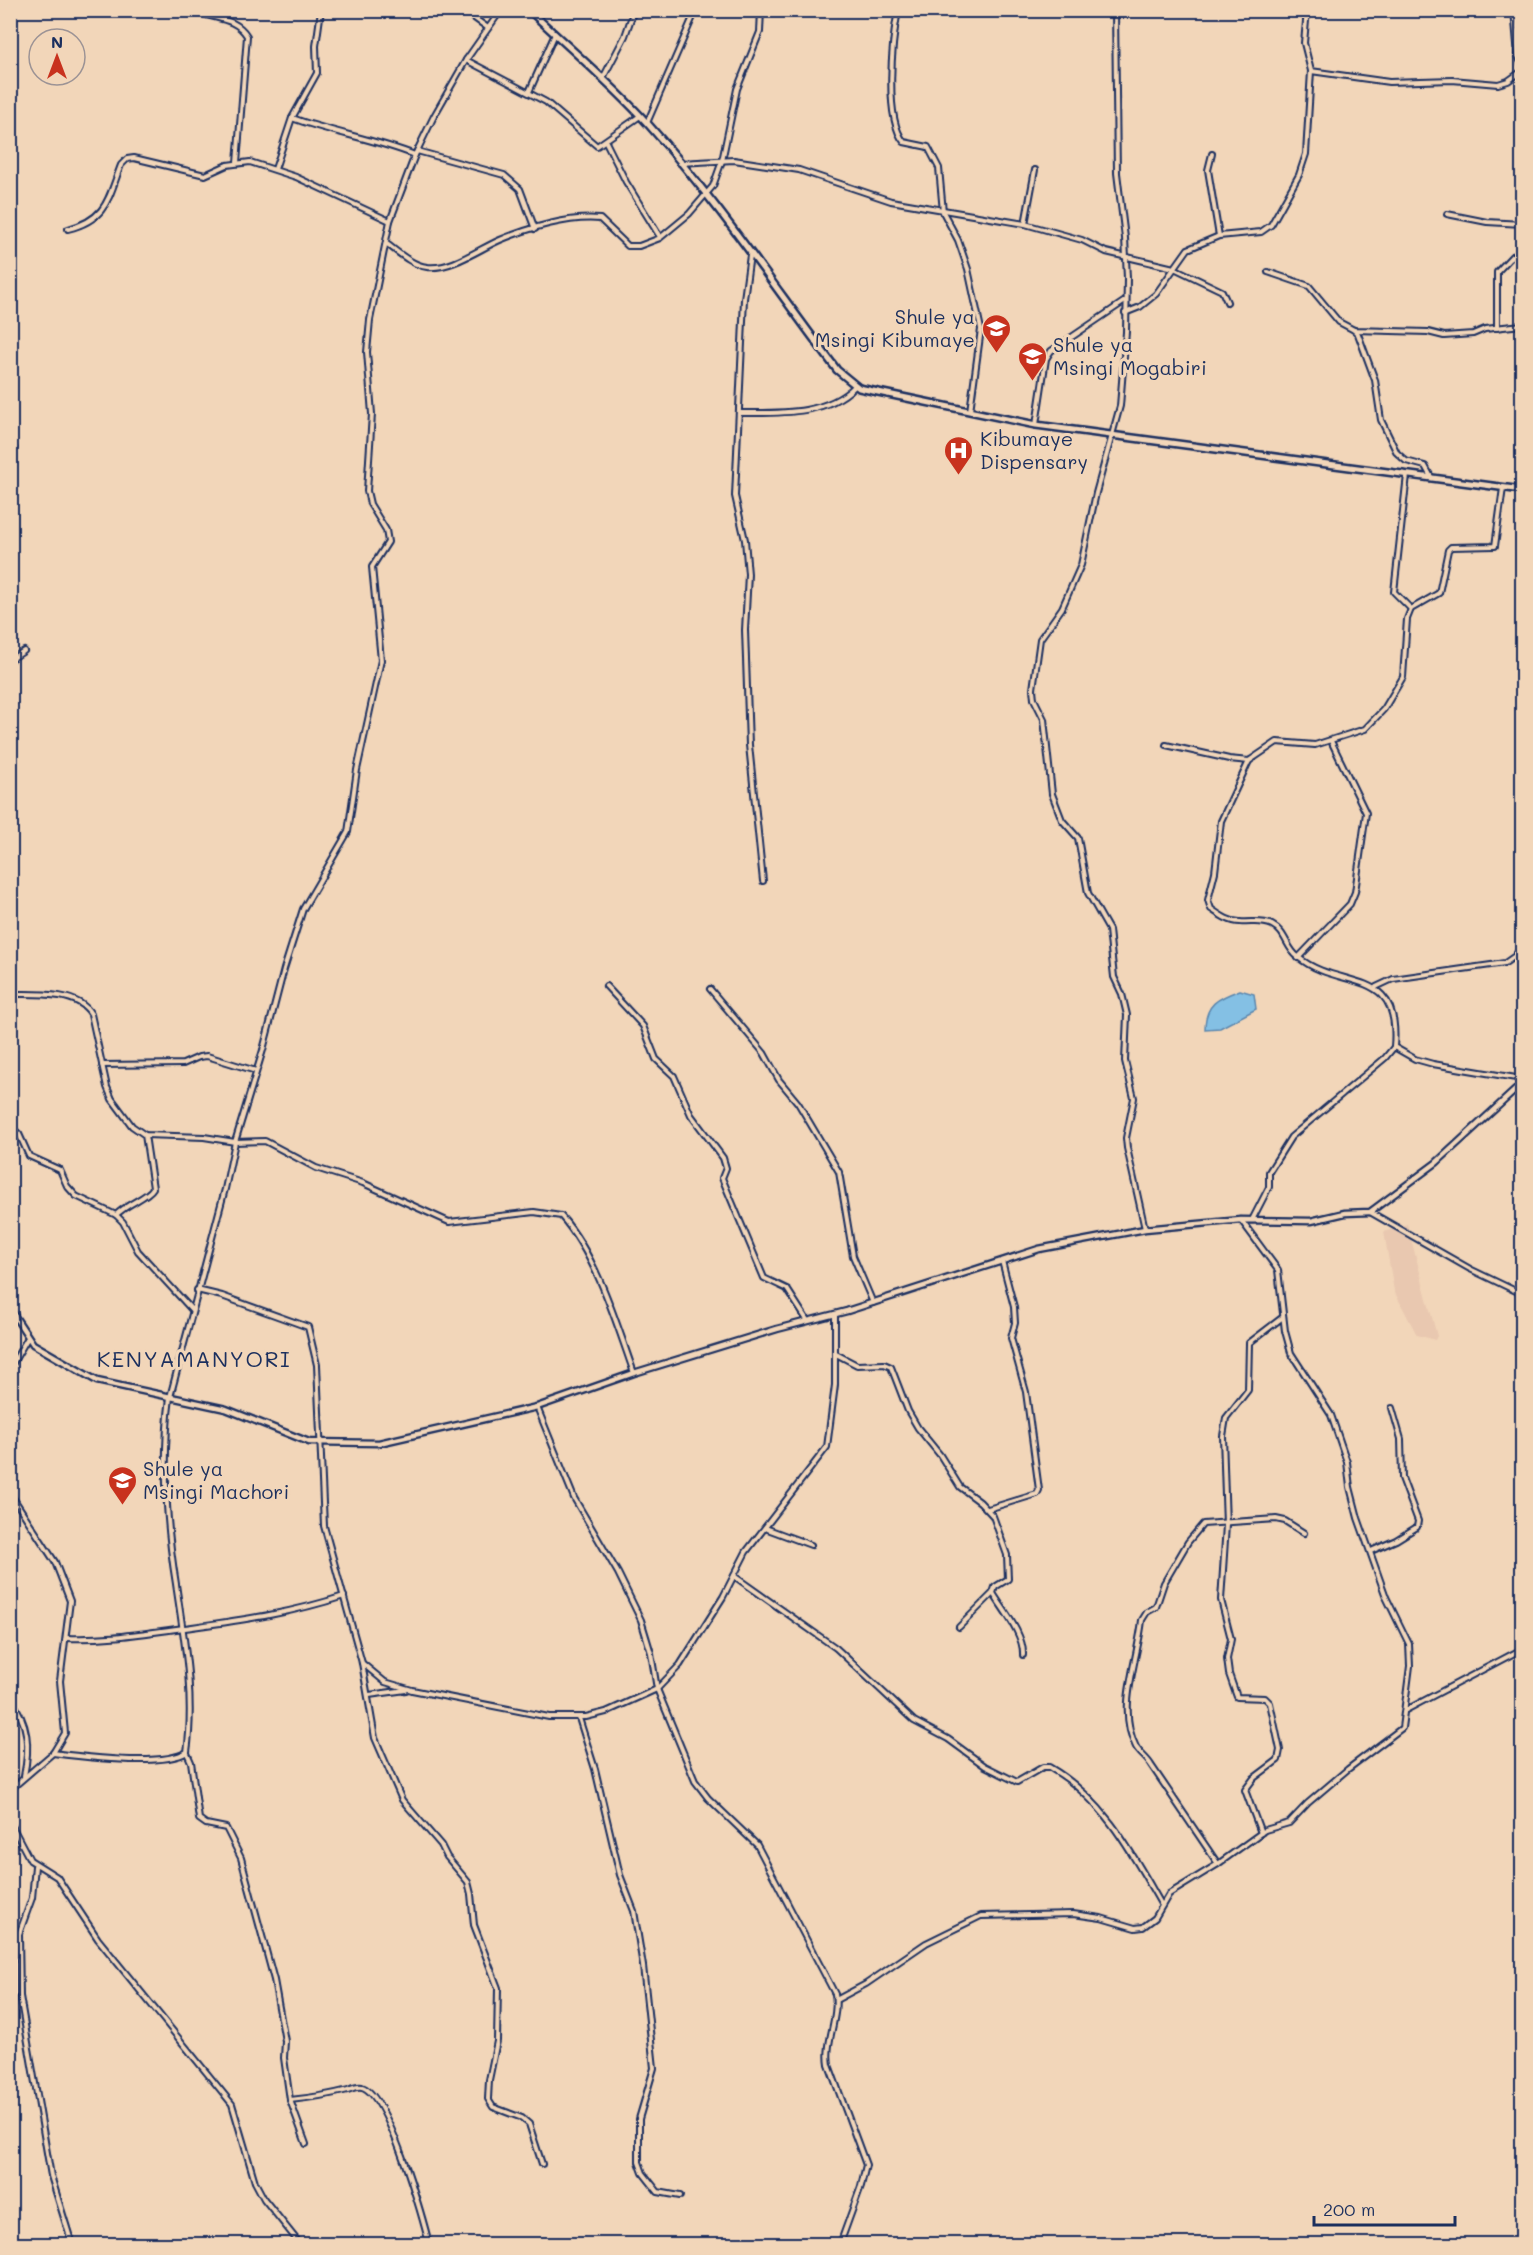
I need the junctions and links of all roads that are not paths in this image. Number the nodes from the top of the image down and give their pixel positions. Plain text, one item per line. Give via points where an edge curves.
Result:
1 (193, 10) edge
2 (321, 10) edge
3 (464, 10) edge
4 (501, 10) edge
5 (634, 10) edge
6 (696, 10) edge
7 (761, 10) edge
8 (898, 10) edge
9 (1115, 10) edge
10 (1307, 10) edge
11 (1514, 10) edge
12 (532, 12) edge
13 (488, 28) junction
14 (556, 34) junction
15 (466, 60) junction
16 (1522, 65) edge
17 (1311, 71) junction
18 (1522, 71) edge
19 (603, 79) junction
20 (529, 92) junction
21 (639, 116) junction
22 (292, 118) junction
23 (647, 123) junction
24 (606, 142) junction
25 (416, 153) junction
26 (1212, 154) dead end
27 (722, 161) junction
28 (237, 162) junction
29 (680, 163) junction
30 (275, 169) junction
31 (1035, 170) dead end
32 (705, 192) junction
33 (944, 212) junction
34 (1447, 214) dead end
35 (390, 221) junction
36 (1025, 224) junction
37 (1522, 224) edge
38 (68, 229) dead end
39 (535, 229) junction
40 (1219, 236) junction
41 (660, 238) junction
42 (387, 244) junction
43 (1522, 254) edge
44 (750, 255) junction
45 (1125, 255) junction
46 (1174, 268) junction
47 (1268, 272) dead end
48 (1125, 300) junction
49 (1227, 302) dead end
50 (1125, 313) junction
51 (1522, 325) edge
52 (1497, 328) junction
53 (1354, 330) junction
54 (855, 386) junction
55 (739, 413) junction
56 (970, 413) junction
57 (1036, 425) junction
58 (1113, 436) junction
59 (1407, 475) junction
60 (1431, 478) junction
61 (1503, 488) junction
62 (1522, 490) edge
63 (1411, 609) junction
64 (24, 651) dead end
65 (10, 660) edge
66 (1331, 741) junction
67 (1166, 745) dead end
68 (1249, 761) junction
69 (763, 881) dead end
70 (1522, 946) edge
71 (1298, 958) junction
72 (606, 986) dead end
73 (1376, 987) junction
74 (710, 989) dead end
75 (10, 994) edge
76 (1394, 1047) junction
77 (102, 1065) junction
78 (256, 1071) junction
79 (1522, 1079) edge
80 (1522, 1084) edge
81 (10, 1126) edge
82 (145, 1135) junction
83 (235, 1142) junction
84 (1370, 1212) junction
85 (116, 1215) junction
86 (1241, 1220) junction
87 (1252, 1220) junction
88 (1145, 1228) junction
89 (1002, 1262) junction
90 (197, 1290) junction
91 (1522, 1294) edge
92 (873, 1303) junction
93 (10, 1310) edge
94 (192, 1311) junction
95 (836, 1314) junction
96 (1283, 1316) junction
97 (807, 1320) junction
98 (27, 1339) junction
99 (835, 1353) junction
100 (10, 1368) edge
101 (634, 1373) junction
102 (170, 1397) junction
103 (537, 1407) junction
104 (1392, 1408) dead end
105 (319, 1443) junction
106 (10, 1493) edge
107 (988, 1509) junction
108 (1226, 1524) junction
109 (765, 1528) junction
110 (1304, 1533) dead end
111 (811, 1545) dead end
112 (1371, 1551) junction
113 (734, 1576) junction
114 (993, 1593) junction
115 (344, 1596) junction
116 (959, 1627) dead end
117 (182, 1628) junction
118 (66, 1638) junction
119 (1522, 1649) edge
120 (1023, 1655) dead end
121 (362, 1663) junction
122 (657, 1689) junction
123 (412, 1690) junction
124 (369, 1695) junction
125 (10, 1699) edge
126 (1405, 1710) junction
127 (579, 1718) junction
128 (53, 1753) junction
129 (186, 1753) junction
130 (24, 1777) junction
131 (10, 1790) edge
132 (10, 1822) edge
133 (1261, 1833) junction
134 (1218, 1864) junction
135 (35, 1866) junction
136 (1161, 1904) junction
137 (10, 1934) edge
138 (19, 1934) junction
139 (836, 2000) junction
140 (290, 2100) junction
141 (306, 2144) dead end
142 (543, 2164) dead end
143 (680, 2196) dead end
144 (72, 2244) edge
145 (300, 2244) edge
146 (429, 2244) edge
147 (840, 2244) edge

1 - 28 street via 234,23 247,36
2 - 22 street via 317,73
3 - 13 street
4 - 13 street
5 - 19 street
6 - 23 street
7 - 27 street via 760,32 737,89
8 - 33 street via 890,97 893,119 904,142 928,147 936,158
9 - 45 street via 1117,173
10 - 17 street via 1304,43
11 - 16 street
12 - 14 main road
13 - 15 street
14 - 19 main road
14 - 20 street
15 - 20 street
15 - 25 street
17 - 18 street via 1389,82 1452,80 1498,84
17 - 40 street via 1305,154 1299,175 1271,225 1261,232
19 - 21 main road
20 - 24 street via 594,144
21 - 23 main road
21 - 24 street
22 - 25 street via 334,133
22 - 30 street
23 - 29 main road
24 - 41 street
25 - 35 street
25 - 39 street via 504,175 520,189
26 - 40 street via 1208,170
27 - 29 street
27 - 32 street via 713,186
27 - 33 street via 807,171 891,201
28 - 30 street
28 - 38 street via 205,175 147,160 127,159 98,217
29 - 32 main road
30 - 35 street
31 - 36 street
32 - 41 street via 689,214
32 - 44 main road
33 - 36 street
33 - 56 street via 968,268 981,329
34 - 37 street
35 - 42 street
36 - 45 street
39 - 41 street via 600,219 628,246
39 - 42 street via 502,239 441,267 416,264
40 - 46 street via 1188,249
42 - 78 street via 367,352 372,414 367,491 388,542 372,567 381,660 348,832 303,909
43 - 52 street via 1512,256 1497,272
44 - 54 main road via 837,370
44 - 55 street
45 - 46 street
45 - 48 street
46 - 49 street via 1222,291
46 - 50 street via 1148,302
47 - 53 street via 1309,286 1339,322
48 - 50 street
48 - 57 street via 1051,351 1046,359
50 - 58 street via 1124,371
51 - 52 street
52 - 53 street via 1444,336
53 - 60 street via 1375,380 1380,420 1397,453 1406,461 1425,466
54 - 55 street via 843,398 824,406
54 - 56 main road
55 - 69 street via 735,496 748,574 745,630 749,745
56 - 57 main road
57 - 58 main road
58 - 59 main road
58 - 88 street via 1081,565 1062,608 1038,646 1033,689 1044,719 1052,794 1062,820 1078,838 1088,892 1109,930 1114,977 1127,1015 1125,1061 1134,1098 1126,1148
59 - 60 main road
59 - 63 street via 1394,592
60 - 61 main road
61 - 62 main road
61 - 63 street via 1495,546 1451,547 1439,593
63 - 66 street via 1404,627 1403,677 1394,694 1370,726
64 - 65 street
66 - 68 street via 1311,746 1277,742
66 - 71 street via 1365,809 1355,891 1350,904
67 - 68 street
68 - 71 street via 1221,820 1208,906 1231,921 1273,926
70 - 73 street via 1505,963 1393,979
71 - 73 street
72 - 97 street via 643,1026 656,1059 678,1082 691,1115 723,1158 726,1168 722,1178 764,1278 787,1289
73 - 76 street via 1394,1022
74 - 92 street via 764,1053 839,1172 853,1256
75 - 77 street via 40,995 82,1004 91,1014
76 - 79 street via 1433,1064
76 - 87 street via 1291,1137 1269,1172 1269,1187
77 - 78 street via 183,1064 207,1056
77 - 82 street via 112,1099 132,1126
78 - 83 street
80 - 84 street via 1436,1163
81 - 85 street via 19,1134 29,1156 60,1170 76,1196
82 - 83 street
82 - 85 street via 153,1188
83 - 90 street
83 - 101 street via 275,1144 316,1168 363,1183 449,1222 534,1212 561,1216 574,1231 605,1294
84 - 87 street via 1345,1212 1311,1221
84 - 91 street
85 - 94 street via 138,1251
86 - 87 street
86 - 88 street
86 - 96 street via 1278,1270
88 - 89 street via 1039,1249
89 - 92 street
89 - 107 street via 1014,1307 1011,1338 1026,1392 1040,1490
90 - 94 street
90 - 105 street via 309,1327 317,1365
92 - 95 street
93 - 98 street
94 - 102 street
95 - 97 street
95 - 99 street
96 - 108 street via 1249,1343 1248,1390 1226,1418
96 - 112 street via 1291,1353 1335,1426 1347,1462 1353,1503
97 - 101 street
98 - 100 street
98 - 102 street via 97,1381
99 - 107 street via 857,1365 891,1367 918,1428 960,1487
99 - 109 street via 827,1448
101 - 103 street
102 - 105 street via 226,1409
102 - 117 street via 166,1471
103 - 105 street via 379,1443
103 - 122 street via 574,1498 637,1612 651,1653
104 - 112 street via 1401,1439 1402,1478 1418,1521 1417,1527
105 - 115 street via 324,1526
106 - 118 street via 67,1587 70,1601
107 - 114 street via 999,1529 1010,1570 1008,1579 995,1587
108 - 110 street via 1281,1519
108 - 133 street via 1221,1600 1231,1639 1229,1674 1237,1697 1265,1698 1270,1703 1280,1750 1278,1760 1245,1790
108 - 134 street via 1207,1523 1197,1529 1164,1583 1156,1607 1144,1616 1127,1709 1138,1750
109 - 111 street
109 - 113 street
112 - 126 street via 1386,1597 1409,1644
113 - 122 street via 680,1665
113 - 136 street via 836,1648 914,1721 985,1766 1017,1782 1049,1767 1076,1784 1099,1806 1143,1869
114 - 116 street
114 - 120 street via 1012,1625
115 - 117 street via 286,1614
115 - 121 street
117 - 118 street via 120,1638
117 - 129 street via 189,1663
118 - 128 street via 60,1681 65,1734
119 - 126 street
121 - 123 street via 385,1682
121 - 124 street
122 - 127 street via 606,1712
122 - 139 street via 695,1781 757,1845
123 - 124 street
123 - 127 street via 522,1713
124 - 142 street via 377,1745 399,1794 465,1877 471,1893 474,1925 498,1988 489,2103 529,2124
125 - 130 street via 24,1720 28,1740
126 - 133 street via 1402,1728 1393,1737 1348,1769 1289,1823
127 - 143 street via 596,1769 620,1875 634,1911 643,1966 654,2068 639,2119 639,2162 658,2192
128 - 129 street via 116,1760
128 - 130 street
129 - 140 street via 191,1762 199,1819 226,1828 241,1858 278,1997
130 - 131 street
132 - 135 street
133 - 134 street
134 - 136 street via 1169,1894
135 - 138 street via 32,1898
135 - 145 street via 57,1877 98,1939 232,2104 255,2182
136 - 139 street via 1155,1918 1139,1928 1073,1914 981,1916 926,1943
137 - 138 street
138 - 144 street via 20,1996 32,2081 51,2176
139 - 147 street via 828,2050 830,2065 866,2165
140 - 141 street
140 - 146 street via 328,2096 357,2087 367,2090 392,2128 425,2220

